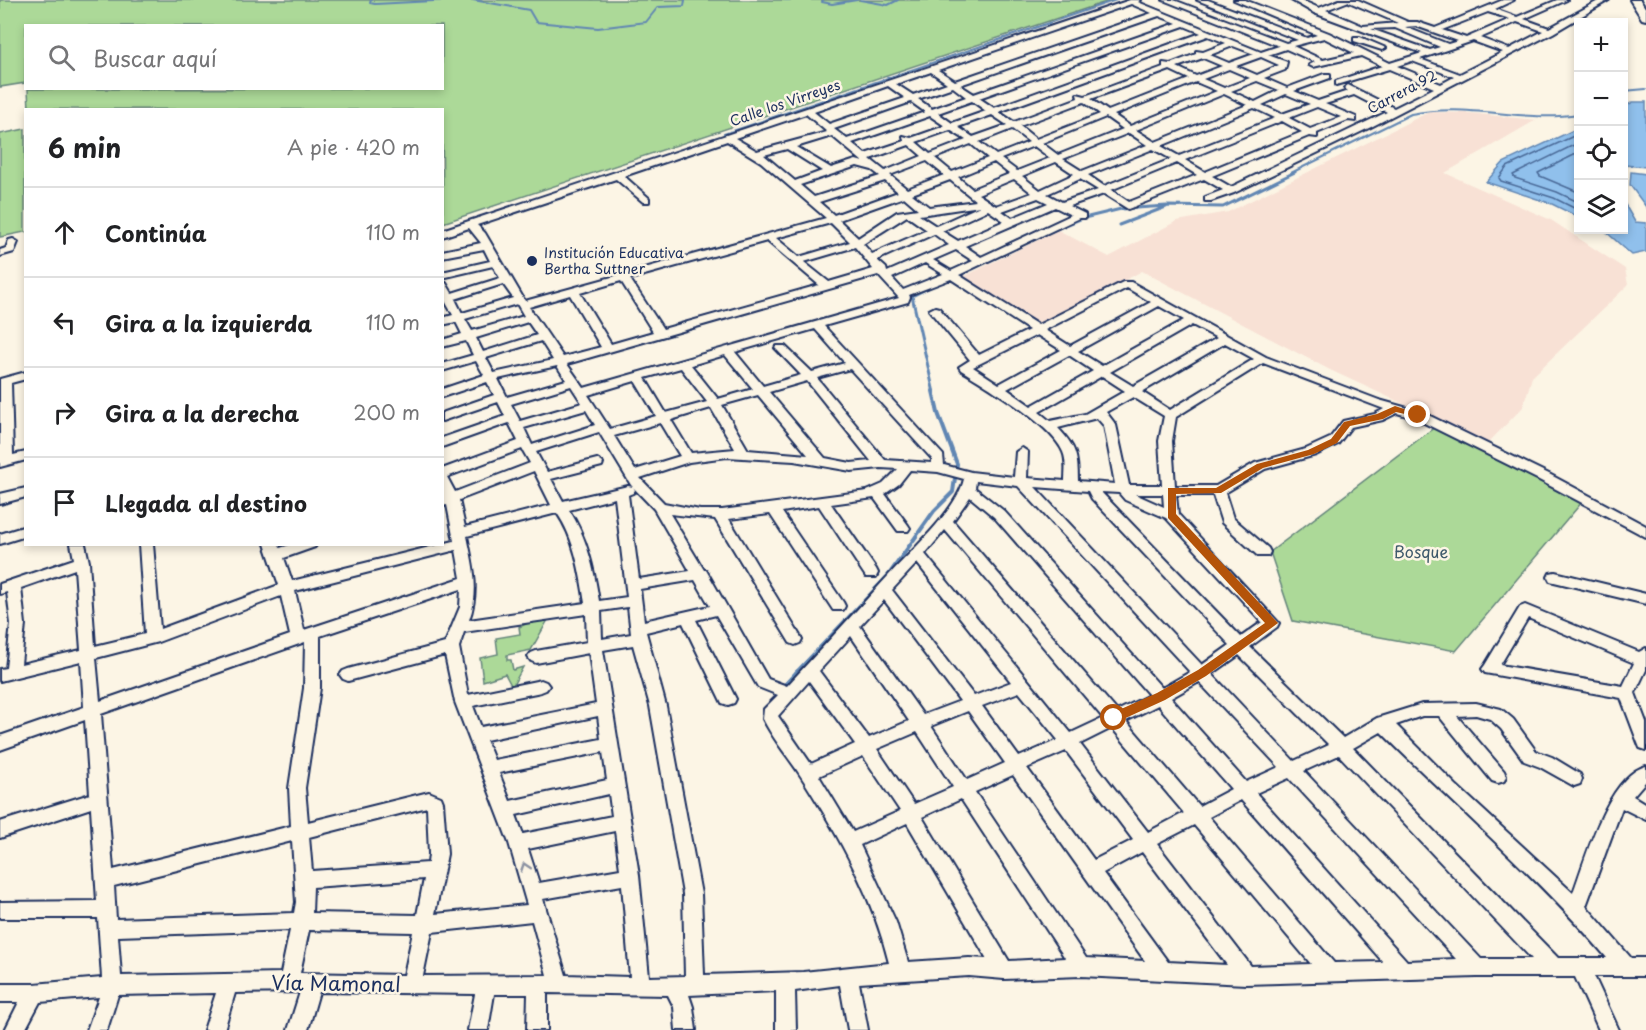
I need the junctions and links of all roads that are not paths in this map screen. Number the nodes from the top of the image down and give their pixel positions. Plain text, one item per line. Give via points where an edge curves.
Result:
1 (1167, 0) edge
2 (1201, 0) edge
3 (1238, 0) edge
4 (1259, 0) edge
5 (1295, 0) edge
6 (1345, 0) edge
7 (1352, 0) edge
8 (1510, 0) edge
9 (1605, 0) edge
10 (1635, 0) edge
11 (1134, 1) edge
12 (1559, 2) edge
13 (1248, 4) junction
14 (1488, 9) junction
15 (1577, 9) dead end
16 (1320, 10) junction
17 (1379, 11) junction
18 (1587, 12) junction
19 (1103, 13) junction
20 (1160, 13) junction
21 (1310, 13) dead end
22 (1300, 16) dead end
23 (1646, 17) edge
24 (1290, 19) junction
25 (1340, 19) junction
26 (1519, 20) junction
27 (1330, 22) dead end
28 (1184, 23) junction
29 (1407, 24) junction
30 (1068, 25) junction
31 (1129, 25) junction
32 (1320, 25) dead end
33 (1396, 25) junction
34 (1268, 26) junction
35 (1309, 27) junction
36 (1360, 28) junction
37 (1436, 30) junction
38 (1550, 31) junction
39 (1373, 32) junction
40 (1209, 33) junction
41 (1252, 34) junction
42 (1153, 35) junction
43 (1326, 35) junction
44 (1097, 36) junction
45 (1357, 39) junction
46 (1305, 40) junction
47 (1469, 40) junction
48 (1234, 43) junction
49 (1341, 43) junction
50 (1178, 44) junction
51 (1000, 46) junction
52 (1121, 46) junction
53 (1286, 46) junction
54 (1448, 47) junction
55 (1382, 48) dead end
56 (1430, 52) junction
57 (1509, 52) junction
58 (1363, 53) junction
59 (1261, 54) junction
60 (1204, 56) junction
61 (1145, 57) junction
62 (1411, 58) junction
63 (1023, 61) junction
64 (1321, 62) junction
65 (1228, 66) junction
66 (1389, 66) junction
67 (1171, 68) junction
68 (932, 69) junction
69 (1044, 74) junction
70 (1327, 76) junction
71 (1460, 77) junction
72 (1255, 78) junction
73 (1197, 80) junction
74 (889, 83) junction
75 (1340, 83) junction
76 (955, 84) junction
77 (1064, 86) junction
78 (1440, 87) junction
79 (1285, 91) junction
80 (1225, 92) junction
81 (1354, 92) junction
82 (974, 98) junction
83 (914, 99) junction
84 (1085, 99) junction
85 (1316, 104) junction
86 (862, 105) junction
87 (1256, 105) junction
88 (1393, 111) junction
89 (809, 112) junction
90 (933, 112) junction
91 (993, 112) junction
92 (1108, 115) junction
93 (1348, 117) junction
94 (1283, 118) junction
95 (1368, 125) junction
96 (953, 126) junction
97 (1014, 126) junction
98 (891, 127) junction
99 (830, 130) junction
100 (1131, 130) junction
101 (1310, 132) junction
102 (730, 139) junction
103 (910, 142) junction
104 (974, 142) junction
105 (1034, 142) junction
106 (844, 143) junction
107 (1329, 143) junction
108 (1153, 145) junction
109 (788, 146) junction
110 (755, 155) junction
111 (930, 158) junction
112 (993, 158) junction
113 (1056, 159) junction
114 (862, 160) junction
115 (1177, 160) junction
116 (830, 172) junction
117 (617, 175) junction
118 (1080, 175) junction
119 (886, 176) junction
120 (951, 176) junction
121 (1015, 176) junction
122 (1204, 177) junction
123 (791, 184) junction
124 (1104, 190) junction
125 (1231, 191) junction
126 (905, 192) junction
127 (971, 193) junction
128 (1039, 194) junction
129 (1208, 199) dead end
130 (646, 200) dead end
131 (811, 201) junction
132 (1057, 205) junction
133 (989, 206) junction
134 (927, 211) junction
135 (908, 212) junction
136 (831, 220) junction
137 (1010, 221) junction
138 (471, 225) junction
139 (934, 230) junction
140 (444, 233) edge
141 (770, 238) junction
142 (13, 242) dead end
143 (857, 243) junction
144 (487, 245) junction
145 (955, 245) junction
146 (0, 253) edge
147 (444, 254) edge
148 (870, 259) junction
149 (925, 259) junction
150 (795, 261) junction
151 (980, 261) junction
152 (497, 262) junction
153 (883, 273) junction
154 (444, 275) edge
155 (954, 276) junction
156 (624, 277) junction
157 (506, 280) junction
158 (827, 286) junction
159 (573, 291) junction
160 (901, 294) junction
161 (445, 298) edge
162 (1159, 302) junction
163 (521, 303) junction
164 (935, 310) dead end
165 (458, 316) junction
166 (530, 318) junction
167 (444, 321) edge
168 (1191, 321) junction
169 (817, 325) junction
170 (1037, 329) junction
171 (660, 334) junction
172 (468, 335) junction
173 (543, 337) junction
174 (1224, 339) junction
175 (444, 343) edge
176 (608, 348) junction
177 (781, 348) dead end
178 (727, 350) junction
179 (1071, 351) junction
180 (479, 356) junction
181 (1262, 359) junction
182 (977, 361) junction
183 (560, 362) junction
184 (683, 363) junction
185 (853, 364) junction
186 (444, 367) edge
187 (1104, 372) junction
188 (24, 376) edge
189 (638, 376) junction
190 (809, 376) junction
191 (491, 377) junction
192 (2, 382) edge
193 (573, 382) junction
194 (998, 389) junction
195 (760, 390) junction
196 (444, 392) edge
197 (1134, 392) junction
198 (581, 393) junction
199 (503, 399) junction
200 (714, 402) junction
201 (589, 405) junction
202 (1395, 409) junction
203 (1030, 412) junction
204 (1099, 412) junction
205 (1170, 415) junction
206 (444, 416) edge
207 (664, 417) junction
208 (514, 422) junction
209 (1047, 426) junction
210 (605, 431) junction
211 (444, 441) edge
212 (527, 446) junction
213 (1022, 452) dead end
214 (743, 453) junction
215 (24, 457) edge
216 (688, 458) junction
217 (3, 462) edge
218 (821, 462) junction
219 (597, 463) dead end
220 (881, 464) junction
221 (906, 467) junction
222 (540, 471) junction
223 (444, 473) edge
224 (958, 475) junction
225 (637, 482) junction
226 (1022, 482) junction
227 (1072, 486) junction
228 (1092, 487) junction
229 (1123, 489) junction
230 (1171, 490) junction
231 (1218, 491) junction
232 (621, 492) junction
233 (877, 492) junction
234 (24, 493) edge
235 (0, 499) edge
236 (447, 501) edge
237 (822, 501) junction
238 (560, 506) junction
239 (659, 506) junction
240 (773, 509) junction
241 (719, 514) junction
242 (1171, 515) junction
243 (945, 521) junction
244 (903, 528) dead end
245 (1646, 531) edge
246 (24, 532) edge
247 (460, 538) junction
248 (0, 539) edge
249 (444, 543) edge
250 (78, 546) edge
251 (146, 546) edge
252 (298, 546) edge
253 (432, 546) edge
254 (274, 550) edge
255 (1263, 552) dead end
256 (917, 554) junction
257 (82, 562) junction
258 (871, 573) dead end
259 (700, 574) junction
260 (1555, 577) dead end
261 (469, 581) junction
262 (7, 587) edge
263 (287, 588) junction
264 (884, 590) junction
265 (634, 593) junction
266 (1646, 599) edge
267 (838, 606) dead end
268 (593, 608) junction
269 (720, 609) junction
270 (687, 617) junction
271 (852, 626) junction
272 (460, 627) junction
273 (638, 633) junction
274 (305, 636) junction
275 (153, 638) junction
276 (795, 639) dead end
277 (595, 646) junction
278 (1240, 646) junction
279 (451, 647) junction
280 (88, 654) junction
281 (536, 657) dead end
282 (1643, 664) edge
283 (809, 669) junction
284 (7, 673) edge
285 (1202, 673) junction
286 (348, 675) dead end
287 (1022, 684) junction
288 (541, 686) dead end
289 (789, 693) junction
290 (1627, 693) junction
291 (1161, 696) junction
292 (728, 699) dead end
293 (463, 702) junction
294 (971, 703) junction
295 (606, 708) junction
296 (1442, 709) junction
297 (92, 711) junction
298 (1114, 718) junction
299 (920, 723) junction
300 (1383, 723) junction
301 (477, 735) junction
302 (1069, 742) junction
303 (0, 743) edge
304 (1646, 743) edge
305 (608, 744) junction
306 (1341, 747) junction
307 (867, 748) junction
308 (1016, 766) junction
309 (489, 768) junction
310 (1293, 770) junction
311 (810, 772) junction
312 (1646, 773) edge
313 (1498, 776) dead end
314 (1574, 779) dead end
315 (616, 785) junction
316 (962, 789) junction
317 (1243, 791) junction
318 (1620, 797) junction
319 (99, 798) junction
320 (505, 810) junction
321 (910, 813) junction
322 (1646, 813) edge
323 (1195, 816) junction
324 (621, 822) junction
325 (0, 830) edge
326 (300, 832) junction
327 (848, 842) junction
328 (1146, 842) junction
329 (518, 843) junction
330 (435, 870) junction
331 (1091, 870) junction
332 (630, 875) junction
333 (105, 880) junction
334 (303, 880) junction
335 (534, 892) junction
336 (1576, 908) junction
337 (0, 910) edge
338 (539, 912) junction
339 (108, 919) junction
340 (301, 921) junction
341 (424, 924) junction
342 (1081, 966) junction
343 (1636, 967) edge
344 (1477, 968) junction
345 (1555, 969) junction
346 (1581, 969) junction
347 (1004, 970) junction
348 (1403, 971) junction
349 (901, 972) junction
350 (1164, 972) junction
351 (1329, 972) junction
352 (848, 975) junction
353 (1246, 975) junction
354 (785, 980) junction
355 (312, 982) junction
356 (229, 983) junction
357 (289, 983) junction
358 (486, 984) junction
359 (538, 984) junction
360 (558, 984) junction
361 (412, 985) junction
362 (695, 985) junction
363 (112, 986) junction
364 (673, 986) junction
365 (640, 987) junction
366 (0, 993) edge
367 (34, 993) junction
368 (15, 1030) edge
369 (97, 1030) edge
370 (214, 1030) edge
371 (298, 1030) edge
372 (478, 1030) edge
373 (537, 1030) edge
374 (686, 1030) edge
375 (786, 1030) edge
376 (858, 1030) edge
377 (1609, 1030) edge

1 - 41 street
2 - 34 street
3 - 13 street
4 - 13 street
5 - 16 street
6 - 16 street
7 - 17 street
8 - 14 street
9 - 18 street, Carrera 92
10 - 23 street
11 - 19 street, Calle los Virreyes
11 - 20 street
12 - 26 street
13 - 24 street
14 - 26 street
14 - 37 street
15 - 18 street
16 - 21 street
16 - 25 street
17 - 25 street
17 - 29 street
18 - 38 street, Carrera 92
19 - 30 street, Calle los Virreyes
19 - 31 street
20 - 28 street
20 - 31 street
22 - 24 street
24 - 35 street
25 - 27 street
25 - 36 street
26 - 38 street
26 - 47 street
28 - 40 street
28 - 42 street
29 - 33 street
29 - 37 street
30 - 44 street
30 - 51 street, Calle los Virreyes
31 - 42 street
31 - 44 street
32 - 35 street
33 - 36 street
33 - 54 street
34 - 41 street
34 - 46 street
35 - 43 street
36 - 39 street
37 - 47 street
38 - 57 street, Carrera 92
39 - 45 street
39 - 56 street
40 - 48 street
40 - 50 street
41 - 53 street
42 - 50 street
42 - 52 street
43 - 46 street
43 - 49 street
44 - 52 street
44 - 63 street
45 - 49 street
45 - 55 street
46 - 53 street
47 - 54 street
47 - 57 street
48 - 59 street
48 - 60 street
49 - 58 street
50 - 60 street
50 - 61 street
51 - 63 street
51 - 68 street, Calle los Virreyes
52 - 61 street
52 - 69 street
53 - 59 street
53 - 64 street
54 - 56 street
56 - 62 street
57 - 71 street, Carrera 92
58 - 64 street
58 - 66 street
59 - 65 street
59 - 72 street via 1284,64
60 - 65 street
60 - 67 street
61 - 67 street
61 - 77 street
62 - 66 street
62 - 71 street
63 - 69 street
63 - 76 street
64 - 70 street via 1312,66
65 - 72 street
65 - 73 street
66 - 75 street
66 - 78 street
67 - 73 street
67 - 84 street
68 - 74 street, Calle los Virreyes
68 - 76 street
69 - 77 street
69 - 82 street
70 - 75 street
70 - 79 street
71 - 78 street, Carrera 92
72 - 79 street
72 - 80 street
73 - 80 street
73 - 92 street
74 - 83 street
74 - 86 street, Calle los Virreyes
75 - 81 street
76 - 82 street
76 - 83 street
77 - 84 street
77 - 91 street
78 - 88 street, Carrera 92
79 - 85 street
79 - 87 street
80 - 87 street
80 - 100 street
81 - 85 street
81 - 88 street
82 - 90 street
82 - 91 street
83 - 86 street
83 - 90 street
84 - 92 street
84 - 97 street
85 - 93 street
85 - 94 street
86 - 89 street, Calle los Virreyes
86 - 98 street
86 - 99 street
87 - 94 street
87 - 108 street
88 - 95 street, Carrera 92
89 - 99 street
89 - 102 street, Calle los Virreyes
90 - 96 street
90 - 98 street
91 - 96 street
91 - 97 street
92 - 100 street
92 - 105 street
93 - 95 street
93 - 101 street
94 - 101 street
94 - 115 street
95 - 107 street, Carrera 92
96 - 103 street
96 - 104 street
97 - 104 street
97 - 105 street
98 - 103 street
98 - 106 street
99 - 106 street
99 - 109 street
100 - 108 street
100 - 113 street
101 - 107 street
101 - 122 street
102 - 110 street
102 - 117 street, Calle los Virreyes
103 - 111 street
103 - 114 street
104 - 111 street
104 - 112 street
105 - 112 street
105 - 113 street
106 - 114 street
107 - 125 street, Carrera 92
108 - 115 street
108 - 118 street
109 - 110 street
109 - 116 street
110 - 123 street
111 - 119 street
111 - 120 street
112 - 120 street
112 - 121 street
113 - 118 street
113 - 121 street
114 - 116 street
114 - 119 street
115 - 122 street
115 - 124 street
116 - 123 street
117 - 130 street
117 - 138 street, Calle los Virreyes
118 - 124 street
118 - 128 street
119 - 126 street
119 - 131 street
120 - 126 street
120 - 127 street
121 - 127 street
121 - 128 street
122 - 124 street via 1128,206
122 - 125 street
123 - 131 street
124 - 132 street
125 - 129 street, Carrera 92
126 - 134 street
126 - 136 street
127 - 133 street
128 - 132 street
128 - 133 street
131 - 136 street
132 - 137 street
132 - 151 street via 1079,216
133 - 134 street
133 - 137 street
133 - 139 street
134 - 135 street
135 - 139 street
135 - 143 street
136 - 141 street
136 - 143 street
137 - 145 street
138 - 140 street, Calle los Virreyes
138 - 144 street
139 - 145 street
139 - 148 street
141 - 150 street
141 - 156 street
142 - 146 street via 10,250
143 - 148 street
143 - 150 street
144 - 147 street
144 - 152 street
145 - 149 street
145 - 151 street
148 - 153 street
149 - 153 street
149 - 155 street
150 - 158 street
151 - 155 street
152 - 154 street
152 - 157 street
153 - 158 street
153 - 160 street
155 - 160 street
155 - 170 street
156 - 159 street
156 - 171 street
157 - 161 street
157 - 163 street
158 - 171 street
159 - 163 street
159 - 176 street
160 - 169 street via 903,302
161 - 165 street
162 - 168 street
162 - 170 street via 1127,284
162 - 179 street
163 - 165 street
163 - 166 street
164 - 182 street
165 - 167 street
165 - 172 street
166 - 172 street
166 - 173 street
168 - 174 street
168 - 187 street
169 - 178 street
169 - 185 street
170 - 179 street
170 - 182 street
171 - 176 street
172 - 175 street
172 - 180 street
173 - 180 street
173 - 183 street
174 - 181 street
174 - 197 street
176 - 183 street
177 - 190 street
178 - 184 street
178 - 195 street
179 - 187 street
179 - 194 street
180 - 186 street
180 - 191 street
181 - 202 street
181 - 205 street
182 - 194 street via 965,367
183 - 191 street
183 - 193 street
184 - 189 street
184 - 200 street
185 - 190 street
185 - 224 street
187 - 197 street
187 - 203 street
188 - 192 street
189 - 198 street
189 - 207 street
190 - 195 street
190 - 220 street
191 - 196 street
191 - 199 street
192 - 217 street
193 - 198 street
193 - 199 street
194 - 203 street
195 - 200 street
195 - 218 street
197 - 204 street
197 - 205 street
198 - 201 street
199 - 206 street
199 - 208 street
200 - 207 street
200 - 214 street
201 - 208 street
201 - 210 street
202 - 231 street via 1347,424 1334,441 1311,452 1260,466
202 - 245 street via 1418,415
203 - 209 street
204 - 209 street
204 - 229 street via 1110,425
205 - 230 street via 1164,455
207 - 210 street
207 - 216 street
208 - 211 street
208 - 212 street
209 - 227 street via 1070,453
210 - 212 street
210 - 225 street
212 - 222 street
212 - 223 street
213 - 226 street
214 - 216 street
214 - 218 street
215 - 217 street
216 - 225 street
218 - 220 street
219 - 222 street
220 - 221 street
221 - 224 street
221 - 233 street via 895,482
222 - 236 street
222 - 238 street
224 - 226 street
224 - 243 street via 966,495
224 - 291 street via 999,514
225 - 232 street
225 - 239 street
226 - 227 street
226 - 285 street
227 - 228 street
228 - 229 street
228 - 278 street
229 - 230 street
229 - 242 street
230 - 231 street
230 - 242 street
231 - 255 street via 1227,520
232 - 238 street
232 - 265 street
233 - 237 street
233 - 244 street
234 - 235 street
236 - 247 street
237 - 240 street
237 - 258 street
238 - 247 street
238 - 268 street via 572,525 587,569
239 - 241 street via 676,512
239 - 259 street
240 - 241 street
240 - 267 street
241 - 276 street
242 - 278 street via 1272,623
243 - 256 street
243 - 298 street
246 - 248 street
247 - 249 street
247 - 261 street
250 - 257 street
251 - 275 street
252 - 254 street
253 - 263 street
254 - 263 street
256 - 264 street
256 - 287 street
257 - 262 street
257 - 280 street
259 - 265 street
259 - 269 street
260 - 266 street
261 - 272 street via 467,607
261 - 274 street
262 - 284 street via 18,624
263 - 274 street
263 - 275 street
264 - 271 street
264 - 294 street
265 - 268 street
265 - 273 street
268 - 272 street
268 - 277 street
269 - 270 street
269 - 289 street via 764,683
270 - 273 street
270 - 292 street
271 - 283 street
271 - 299 street
272 - 279 street
273 - 277 street
273 - 362 street via 658,706 692,894
274 - 297 street
274 - 326 street via 312,688 297,788
275 - 280 street
277 - 281 street
277 - 295 street
278 - 285 street
278 - 306 street
279 - 286 street
279 - 293 street
280 - 284 street
280 - 297 street
282 - 290 street
282 - 290 street via 1525,611 1490,669
283 - 289 street
283 - 307 street
285 - 291 street
285 - 310 street
287 - 294 street
287 - 302 street
288 - 293 street
289 - 311 street via 770,714 771,719
290 - 304 street
291 - 298 street
291 - 317 street
293 - 301 street
294 - 299 street
294 - 308 street
295 - 301 street
295 - 305 street
296 - 300 street via 1422,710
296 - 313 street
296 - 314 street via 1476,709 1496,714 1530,756
297 - 303 street
297 - 319 street
298 - 302 street
298 - 323 street
299 - 307 street
299 - 316 street
300 - 306 street
300 - 336 street
301 - 309 street
302 - 308 street
302 - 328 street
305 - 309 street
305 - 315 street
306 - 310 street
306 - 345 street
307 - 311 street
307 - 321 street
308 - 316 street
308 - 331 street
309 - 320 street
310 - 317 street
310 - 344 street
311 - 327 street
312 - 318 street
315 - 320 street
315 - 324 street
316 - 321 street
316 - 342 street
317 - 323 street
317 - 348 street
318 - 322 street
318 - 336 street
319 - 325 street
319 - 333 street
320 - 329 street
321 - 327 street
321 - 347 street
323 - 328 street
323 - 351 street
324 - 329 street
324 - 332 street
326 - 330 street via 429,799 435,802
326 - 333 street
326 - 334 street
327 - 349 street via 885,916
328 - 331 street
328 - 353 street
335 -> 329 street
330 - 334 street
330 - 341 street
331 - 350 street
332 - 335 street
332 - 365 street
333 - 339 street
334 - 340 street via 305,902
335 - 338 street
336 - 343 street
337 - 339 street
338 - 341 street
338 - 360 street
339 - 340 street
339 - 363 street
340 - 341 street
340 - 357 street
341 - 361 street
342 - 347 street, Vía Mamonal
342 - 350 street, Vía Mamonal
343 - 346 street, Vía Mamonal
344 - 345 street, Vía Mamonal
344 - 348 street, Vía Mamonal
345 - 346 street, Vía Mamonal
346 - 377 street
347 - 349 street, Vía Mamonal via 969,967
348 - 351 street, Vía Mamonal
349 - 352 street, Vía Mamonal
350 - 353 street, Vía Mamonal
351 - 353 street, Vía Mamonal
352 - 354 street, Vía Mamonal
352 - 376 street
354 - 362 street, Vía Mamonal
354 - 375 street
355 - 357 street, Vía Mamonal
355 - 361 street, Vía Mamonal
355 - 371 street
356 - 357 street, Vía Mamonal
356 - 363 street, Vía Mamonal
356 - 370 street
358 - 359 street, Vía Mamonal
358 - 361 street, Vía Mamonal
358 - 372 street
359 - 360 street, Vía Mamonal
359 - 373 street
360 - 365 street, Vía Mamonal
362 - 364 street, Vía Mamonal
363 - 367 street, Vía Mamonal
363 - 369 street
364 - 365 street, Vía Mamonal
364 - 374 street via 685,1006
366 - 367 street, Vía Mamonal
367 - 368 street

